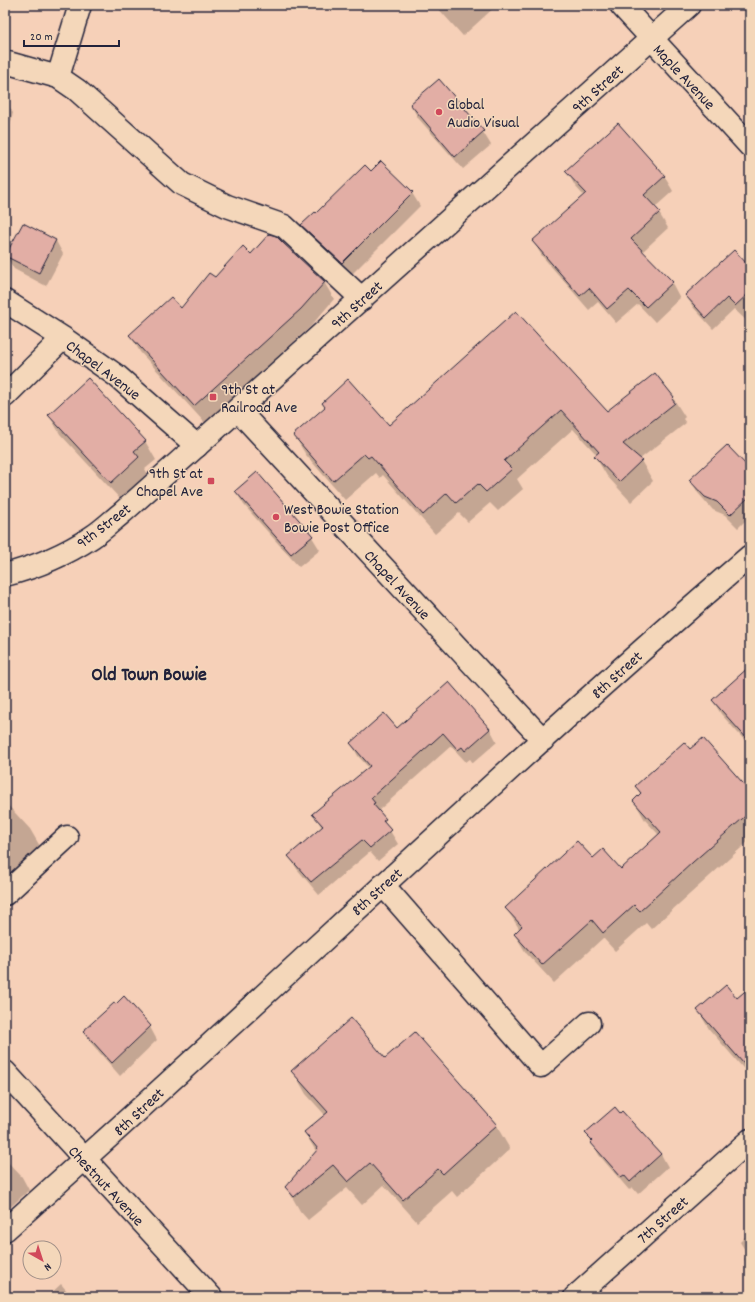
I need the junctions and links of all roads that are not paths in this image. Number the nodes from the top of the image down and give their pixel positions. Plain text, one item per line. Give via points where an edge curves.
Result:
1 (80, 5) edge
2 (621, 5) edge
3 (689, 5) edge
4 (651, 40) junction
5 (5, 62) edge
6 (58, 77) junction
7 (750, 146) edge
8 (362, 299) junction
9 (5, 301) edge
10 (63, 338) junction
11 (7, 390) edge
12 (238, 410) junction
13 (197, 446) junction
14 (750, 556) edge
15 (5, 576) edge
16 (543, 740) junction
17 (67, 837) dead end
18 (383, 885) junction
19 (5, 894) edge
20 (589, 1023) dead end
21 (5, 1072) edge
22 (750, 1140) edge
23 (84, 1160) junction
24 (5, 1230) edge
25 (211, 1297) edge
26 (575, 1297) edge

1 - 6 street
2 - 4 street, Maple Avenue
3 - 4 street, 9th Street
4 - 7 street, Maple Avenue
4 - 8 street, 9th Street
5 - 6 street
6 - 8 street via 77,90 182,184 227,206 284,226
8 - 12 street, 9th Street
9 - 10 street, Chapel Avenue
10 - 11 street
10 - 13 street, Chapel Avenue via 117,376
12 - 13 street, 9th Street
12 - 16 street, Chapel Avenue
13 - 15 street, 9th Street via 93,537 62,555
14 - 16 street, 8th Street
16 - 18 street, 8th Street
17 - 19 street
18 - 20 street via 540,1066
18 - 23 street, 8th Street
21 - 23 street, Chestnut Avenue
22 - 26 street, 7th Street
23 - 24 street, 8th Street
23 - 25 street, Chestnut Avenue

